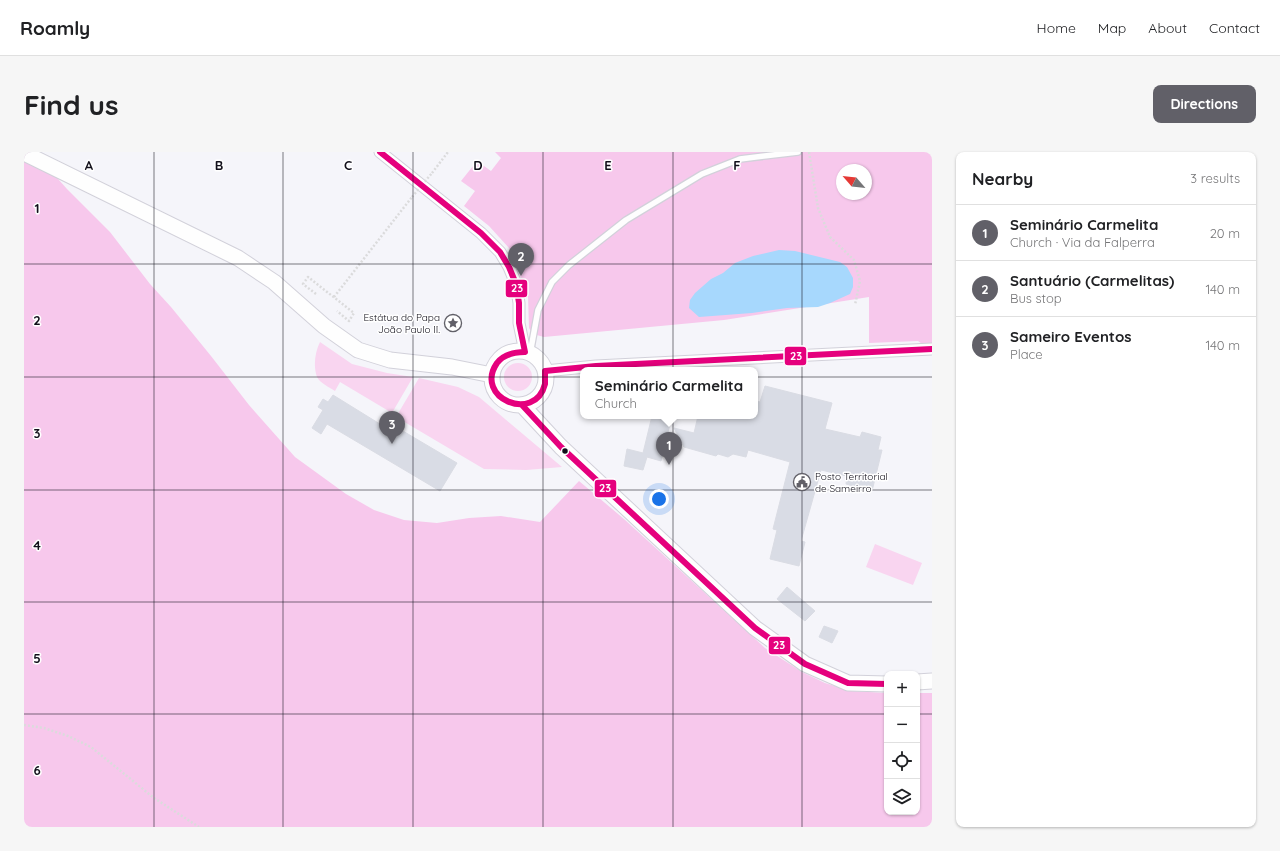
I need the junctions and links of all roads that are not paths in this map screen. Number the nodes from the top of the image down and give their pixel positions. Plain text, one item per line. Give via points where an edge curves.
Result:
1 (380, 152) edge
2 (798, 152) edge
3 (24, 153) edge
4 (932, 349) edge
5 (527, 353) junction
6 (586, 367) edge
7 (580, 368) edge
8 (545, 371) junction
9 (492, 374) junction
10 (522, 405) junction
11 (932, 681) edge
12 (920, 682) edge
13 (884, 684) edge

1 - 5 street via 482,233 500,252 516,284 519,323
2 - 5 lane via 740,159 702,174 626,220 569,265 552,282 538,310
3 - 9 main road via 238,258 274,282 324,326 358,350 390,360
4 - 6 street
5 - 8 main road via 538,359
5 - 9 main road via 517,351 503,356
7 - 8 street
8 - 10 main road via 546,378 541,393 536,399
9 - 10 main road via 494,388 502,399 515,405
10 - 13 main road via 561,447 756,628 805,664 848,683
11 - 12 main road

